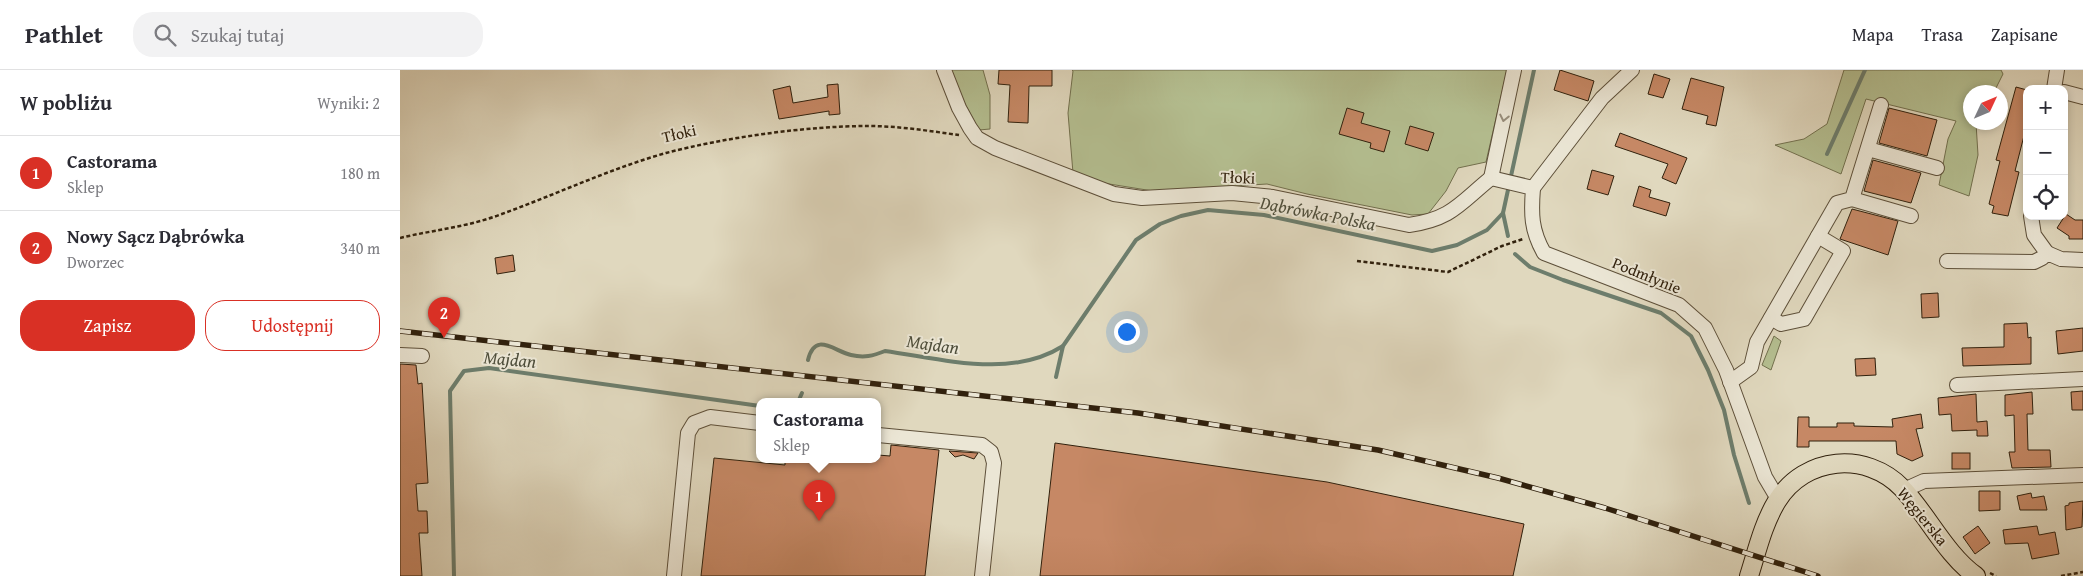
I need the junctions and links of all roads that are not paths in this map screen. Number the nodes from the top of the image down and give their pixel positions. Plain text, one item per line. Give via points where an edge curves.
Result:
1 (944, 70) edge
2 (1514, 70) edge
3 (1632, 70) edge
4 (2057, 70) edge
5 (2055, 85) edge
6 (2068, 93) edge
7 (2083, 97) edge
8 (1881, 104) dead end
9 (1868, 149) junction
10 (1937, 168) dead end
11 (1495, 178) junction
12 (1528, 186) junction
13 (1852, 199) junction
14 (1911, 216) dead end
15 (2032, 220) edge
16 (1818, 236) junction
17 (2047, 253) junction
18 (1947, 260) dead end
19 (2083, 260) edge
20 (1771, 318) junction
21 (400, 356) edge
22 (422, 356) dead end
23 (2083, 379) edge
24 (1730, 382) junction
25 (1958, 385) dead end
26 (756, 423) edge
27 (881, 435) edge
28 (2083, 475) edge
29 (1904, 490) junction
30 (1778, 499) junction
31 (1980, 574) edge
32 (674, 576) edge
33 (982, 576) edge
34 (1748, 576) edge

1 - 11 street, Tłoki via 959,108 977,138 1114,194 1142,198 1232,193 1273,197 1409,225 1431,222 1454,211
2 -> 11 street
3 - 12 street via 1602,98
4 - 5 street
6 - 7 street
8 - 9 street
9 - 10 street
9 - 13 street
11 - 12 street
12 - 24 street, Podmłynie via 1534,237 1544,253 1679,305 1705,328
13 - 14 street
13 - 16 street via 1837,203
15 - 17 street via 2034,235
16 - 20 street
16 - 20 street via 1843,251 1804,318 1781,324
17 - 18 street via 2034,262
17 - 19 street via 2061,259
20 - 24 street via 1757,342 1751,368
21 - 22 street
23 - 25 street
24 - 30 street, Podmłynie via 1765,477
26 - 32 street via 710,417 694,423 688,433
27 - 33 street via 982,445 991,452 994,463
28 - 29 street via 1924,480
29 - 30 main road, Węgierska via 1882,472 1852,462 1828,464 1812,471 1798,479
29 - 31 main road, Węgierska via 1958,558
30 - 34 main road, Węgierska via 1763,529

